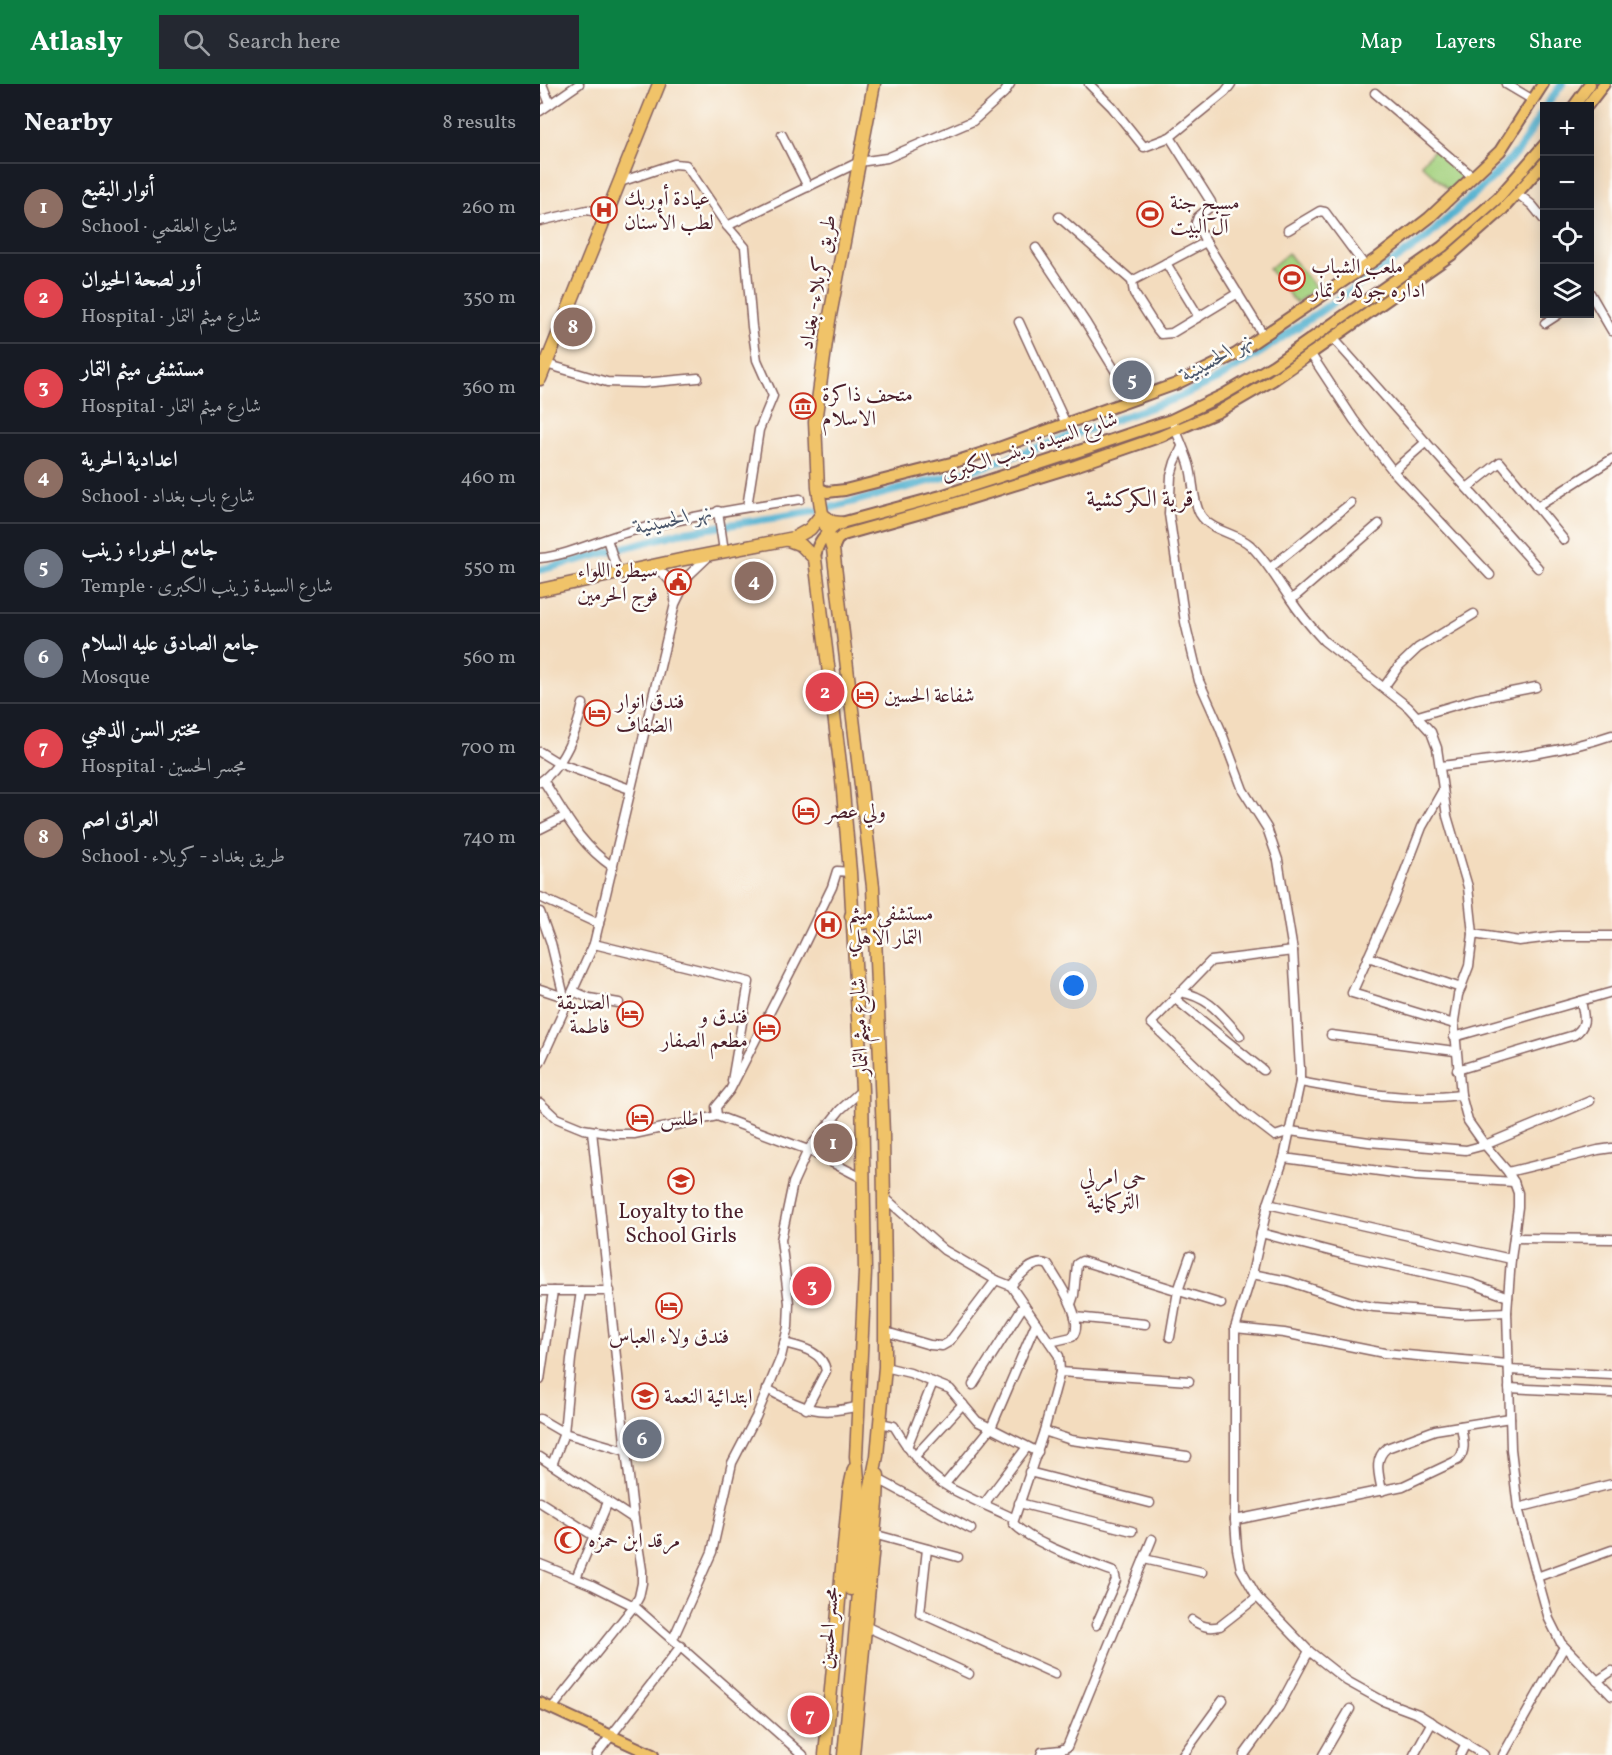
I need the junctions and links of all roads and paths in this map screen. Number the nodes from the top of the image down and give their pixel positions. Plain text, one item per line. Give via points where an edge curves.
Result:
1 (542, 84) edge
2 (579, 84) edge
3 (659, 84) edge
4 (874, 84) edge
5 (1010, 84) edge
6 (1089, 84) edge
7 (1231, 84) edge
8 (1506, 84) edge
9 (1543, 84) edge
10 (1590, 84) edge
11 (1604, 84) edge
12 (1375, 93) dead end
13 (1533, 100) junction
14 (1577, 102) edge
15 (1590, 102) edge
16 (550, 104) junction
17 (540, 111) edge
18 (782, 135) dead end
19 (1170, 137) junction
20 (1540, 150) edge
21 (859, 162) junction
22 (1540, 168) edge
23 (1473, 177) junction
24 (620, 182) junction
25 (808, 187) junction
26 (1518, 194) junction
27 (608, 214) junction
28 (1540, 215) edge
29 (1059, 217) dead end
30 (540, 221) edge
31 (727, 226) junction
32 (1288, 230) dead end
33 (1206, 242) junction
34 (1036, 248) dead end
35 (1166, 263) junction
36 (1365, 266) junction
37 (1132, 281) junction
38 (1238, 293) junction
39 (1594, 301) edge
40 (1199, 317) junction
41 (1553, 318) edge
42 (1018, 322) dead end
43 (1545, 323) dead end
44 (1612, 332) edge
45 (1264, 336) junction
46 (1333, 338) junction
47 (1310, 354) junction
48 (546, 364) junction
49 (698, 378) dead end
50 (540, 379) edge
51 (1132, 400) junction
52 (1171, 420) junction
53 (1066, 424) junction
54 (1176, 431) junction
55 (1426, 442) junction
56 (1182, 447) junction
57 (1612, 459) edge
58 (1393, 471) junction
59 (818, 488) junction
60 (1467, 488) junction
61 (800, 499) dead end
62 (1351, 503) dead end
63 (747, 507) junction
64 (1537, 507) junction
65 (822, 514) junction
66 (719, 516) junction
67 (1378, 524) dead end
68 (843, 529) junction
69 (828, 531) junction
70 (788, 540) junction
71 (1564, 540) dead end
72 (608, 543) junction
73 (719, 548) junction
74 (833, 549) junction
75 (540, 558) edge
76 (815, 560) junction
77 (650, 566) junction
78 (616, 567) junction
79 (1270, 568) junction
80 (1538, 568) dead end
81 (1490, 574) dead end
82 (543, 591) edge
83 (1291, 600) junction
84 (675, 603) junction
85 (1474, 614) dead end
86 (1384, 687) junction
87 (1536, 687) dead end
88 (583, 704) dead end
89 (1418, 716) junction
90 (1612, 735) edge
91 (540, 752) edge
92 (558, 763) junction
93 (1441, 766) junction
94 (542, 781) edge
95 (630, 789) junction
96 (1444, 790) junction
97 (566, 816) junction
98 (540, 829) edge
99 (613, 867) junction
100 (850, 872) junction
101 (540, 897) edge
102 (540, 912) edge
103 (875, 915) junction
104 (851, 916) junction
105 (599, 924) junction
106 (1473, 934) junction
107 (1612, 936) edge
108 (594, 944) junction
109 (876, 950) junction
110 (1293, 951) junction
111 (853, 952) junction
112 (1368, 957) junction
113 (540, 988) edge
114 (1461, 988) junction
115 (573, 991) junction
116 (1612, 992) edge
117 (1177, 995) junction
118 (565, 1001) junction
119 (1581, 1001) junction
120 (619, 1003) dead end
121 (1454, 1024) junction
122 (1331, 1035) dead end
123 (1240, 1036) dead end
124 (1454, 1037) junction
125 (1455, 1051) junction
126 (540, 1063) edge
127 (1263, 1070) dead end
128 (1457, 1070) junction
129 (1300, 1082) junction
130 (730, 1090) junction
131 (862, 1090) junction
132 (1461, 1095) junction
133 (1590, 1101) dead end
134 (542, 1108) edge
135 (717, 1116) junction
136 (592, 1131) junction
137 (1290, 1131) junction
138 (1485, 1145) junction
139 (1612, 1148) edge
140 (808, 1150) junction
141 (1284, 1158) junction
142 (1508, 1172) junction
143 (864, 1179) junction
144 (1514, 1182) junction
145 (884, 1197) junction
146 (1268, 1204) junction
147 (1261, 1233) junction
148 (865, 1236) junction
149 (884, 1238) junction
150 (1514, 1238) junction
151 (1612, 1239) edge
152 (1190, 1256) dead end
153 (1511, 1260) junction
154 (865, 1264) junction
155 (885, 1264) junction
156 (1251, 1274) junction
157 (996, 1280) junction
158 (1011, 1286) junction
159 (540, 1291) edge
160 (553, 1291) junction
161 (581, 1291) junction
162 (610, 1291) junction
163 (1178, 1291) junction
164 (1508, 1297) junction
165 (1071, 1304) junction
166 (1221, 1304) dead end
167 (1024, 1305) junction
168 (1507, 1312) junction
169 (1075, 1317) junction
170 (1036, 1323) junction
171 (1145, 1324) dead end
172 (1235, 1328) junction
173 (886, 1332) junction
174 (1170, 1337) dead end
175 (784, 1342) junction
176 (1050, 1342) junction
177 (885, 1367) junction
178 (1508, 1367) junction
179 (1060, 1372) junction
180 (1612, 1375) edge
181 (540, 1380) edge
182 (933, 1382) junction
183 (1189, 1382) dead end
184 (973, 1385) dead end
185 (1509, 1388) junction
186 (766, 1389) junction
187 (1612, 1393) edge
188 (963, 1404) junction
189 (859, 1406) junction
190 (806, 1408) junction
191 (1510, 1418) junction
192 (540, 1419) edge
193 (880, 1423) junction
194 (1461, 1426) junction
195 (992, 1428) junction
196 (1044, 1431) junction
197 (564, 1433) junction
198 (907, 1447) junction
199 (1027, 1447) junction
200 (626, 1450) junction
201 (1038, 1452) junction
202 (856, 1456) junction
203 (877, 1456) junction
204 (915, 1456) junction
205 (1187, 1456) dead end
206 (540, 1457) edge
207 (552, 1465) junction
208 (1029, 1472) junction
209 (878, 1479) junction
210 (945, 1484) junction
211 (1612, 1484) edge
212 (1382, 1491) junction
213 (540, 1502) edge
214 (608, 1502) junction
215 (1019, 1503) junction
216 (1150, 1503) dead end
217 (984, 1504) junction
218 (862, 1505) junction
219 (1518, 1508) junction
220 (1013, 1518) junction
221 (633, 1519) junction
222 (1235, 1520) junction
223 (971, 1529) dead end
224 (1132, 1531) dead end
225 (873, 1534) junction
226 (594, 1536) junction
227 (1152, 1539) dead end
228 (927, 1549) junction
229 (1612, 1550) edge
230 (958, 1557) dead end
231 (1144, 1559) junction
232 (540, 1564) edge
233 (1202, 1572) dead end
234 (1537, 1577) junction
235 (576, 1578) junction
236 (1257, 1597) junction
237 (634, 1606) junction
238 (1192, 1620) dead end
239 (1096, 1625) dead end
240 (865, 1626) junction
241 (673, 1639) junction
242 (681, 1646) junction
243 (1564, 1647) junction
244 (1309, 1651) junction
245 (1612, 1671) edge
246 (969, 1674) dead end
247 (1054, 1674) dead end
248 (1598, 1681) junction
249 (1612, 1696) edge
250 (1223, 1700) dead end
251 (545, 1708) edge
252 (1350, 1709) dead end
253 (1432, 1722) junction
254 (611, 1736) junction
255 (1466, 1743) junction
256 (596, 1755) edge
257 (653, 1755) edge
258 (802, 1755) edge
259 (825, 1755) edge
260 (837, 1755) edge
261 (844, 1755) edge
262 (853, 1755) edge
263 (1041, 1755) edge
264 (1183, 1755) edge
265 (1244, 1755) edge
266 (1323, 1755) edge
267 (1414, 1755) edge
268 (1460, 1755) edge
269 (1484, 1755) edge
270 (1503, 1755) edge

1 - 16 street
2 - 16 street
3 - 24 highway
4 - 21 highway, طريق كربلاء- بغداد
5 - 21 street via 973,122 886,158
6 - 19 street via 1142,147
7 - 19 street
8 - 13 street
9 - 13 main road
10 - 14 main road
11 - 15 main road
12 - 23 street
13 - 23 main road via 1504,146
16 - 17 street
18 - 25 street
19 - 33 street via 1211,202 1196,220
20 - 52 main road, شارع السيدة زينب الكبرى via 1484,211 1428,258 1257,376
21 - 25 street
21 - 59 highway, طريق كربلاء- بغداد via 820,375 815,422
22 - 26 main road, شارع السيدة زينب الكبرى
23 - 36 main road via 1429,218
24 - 27 highway
24 - 31 street via 674,164 686,165
25 - 31 street
26 - 28 street
26 - 46 main road, شارع السيدة زينب الكبرى via 1451,255
27 - 30 street via 587,210
27 - 48 highway
29 - 37 street
31 - 63 street via 745,247 757,360 773,396 759,430
32 - 36 street via 1320,211 1325,212
33 - 35 street
33 - 38 street
34 - 51 street
35 - 37 street
35 - 40 street
36 - 45 main road
37 - 40 street via 1134,293 1161,334 1173,333
38 - 40 street
38 - 45 street
39 - 44 street
41 - 43 street
42 - 53 street
45 - 51 main road via 1207,370
46 - 47 main road, شارع السيدة زينب الكبرى
46 - 55 street
47 - 54 main road, شارع السيدة زينب الكبرى via 1239,401
47 - 58 street
48 - 49 street via 607,382
48 - 50 highway
51 - 53 main road
52 - 54 street
52 - 68 main road, شارع السيدة زينب الكبرى
53 - 59 main road via 960,460 874,483 836,492
54 - 56 street
54 - 68 main road, شارع السيدة زينب الكبرى via 979,496
55 - 58 street
55 - 60 street
56 - 79 street via 1195,501 1204,520 1240,538
56 - 110 street via 1171,476 1169,514 1185,622 1199,681 1243,790 1275,849
57 - 64 street
58 - 81 street
59 - 65 highway, طريق كربلاء- بغداد
60 - 64 street via 1500,462
60 - 80 street
61 - 63 street
62 - 79 street
63 - 66 street
64 - 71 street
65 - 68 highway
65 - 69 highway, شارع ميثم التمار
65 - 70 highway via 805,532
66 - 72 street
66 - 73 street
67 - 83 street
68 - 69 main road, شارع السيدة زينب الكبرى
68 - 74 main road
69 - 74 highway, شارع ميثم التمار
69 - 76 main road via 817,548
70 - 73 highway
70 - 76 highway via 801,545
72 - 75 street
72 - 78 street
73 - 77 highway
73 - 84 street via 689,575
74 - 103 highway, شارع ميثم التمار
76 - 100 highway, شارع ميثم التمار
77 - 78 highway
77 - 84 street via 672,585
78 - 82 highway
79 - 83 street
83 - 86 street via 1324,640
84 - 95 street
85 - 86 street via 1418,648
86 - 89 street
87 - 89 street
88 - 92 street via 571,743
89 - 93 street via 1431,732
90 - 93 street via 1535,755
91 - 92 street
92 - 94 street
92 - 95 street
93 - 96 street
94 - 97 street
95 - 99 street
96 - 106 street via 1447,816 1468,887
96 - 112 street via 1422,827
97 - 98 street
97 - 99 street via 583,842
99 - 105 street
100 - 104 highway, شارع ميثم التمار
100 - 130 street via 837,871
101 - 105 street
102 - 118 street
103 - 104 highway via 863,923
103 - 109 highway, شارع ميثم التمار
104 - 111 highway, شارع ميثم التمار
105 - 108 street
106 - 107 street via 1519,941
106 - 114 street via 1469,966
108 - 115 street
108 - 130 street via 749,982
109 - 111 highway via 872,942 863,939
109 - 145 highway, شارع ميثم التمار
110 - 117 street via 1211,961
110 - 129 street
111 - 131 highway, شارع ميثم التمار
112 - 114 street
112 - 121 street via 1352,993
113 - 118 street
114 - 121 street
115 - 118 street
115 - 120 street
116 - 119 street
117 - 123 street via 1193,994 1211,1004
117 - 127 street
117 - 137 street via 1151,1023 1245,1113 1275,1136
118 - 126 street
119 - 124 street
119 - 128 street via 1585,1022 1574,1035
121 - 124 street
122 - 125 street
124 - 125 street
125 - 128 street
128 - 132 street
129 - 132 street via 1401,1098
129 - 137 street
130 - 135 street via 716,1107
131 - 140 street
131 - 143 highway, شارع ميثم التمار
132 - 138 street via 1468,1121
133 - 138 street
134 - 136 street via 556,1118
135 - 136 street via 634,1134
135 - 140 street
136 - 162 street
137 - 138 street via 1466,1150
137 - 141 street
138 - 142 street
139 - 142 street
140 - 143 street
140 - 175 street via 792,1183 781,1240 789,1303
141 - 144 street via 1416,1176
141 - 146 street
142 - 144 street
143 - 148 highway, شارع ميثم التمار
144 - 150 street via 1518,1207
145 - 149 highway, شارع ميثم التمار
145 - 157 street via 944,1250
146 - 147 street
146 - 153 street
147 - 156 street
147 - 164 street via 1471,1283
148 - 149 highway via 872,1242
148 - 154 highway, شارع ميثم التمار
149 - 155 highway, شارع ميثم التمار
150 - 151 street
150 - 153 street
152 - 163 street
153 - 164 street
154 - 155 highway via 878,1257
154 - 189 highway, شارع ميثم التمار
155 - 173 highway, شارع ميثم التمار
156 - 168 street via 1374,1307 1461,1314
156 - 172 street
157 - 158 street
157 - 173 street via 942,1346
158 - 165 street via 1030,1267 1044,1262
158 - 167 street
159 - 160 street
160 - 161 street
160 - 181 street
161 - 162 street
161 - 197 street
162 - 200 street
163 - 165 street via 1082,1261 1077,1264
163 - 166 street
163 - 174 street
164 - 168 street
165 - 169 street
167 - 170 street
167 - 184 street
168 - 178 street
169 - 171 street
169 - 176 street via 1072,1337
170 - 176 street
170 - 195 street
172 - 178 street via 1284,1332 1384,1353
172 - 222 street
173 - 177 highway, شارع ميثم التمار
175 - 186 street
175 - 190 street via 809,1350 825,1365 826,1371
176 - 179 street via 1059,1356
177 - 182 street
177 - 193 highway, شارع ميثم التمار
178 - 180 street
178 - 185 street
179 - 183 street
179 - 196 street
182 - 188 street via 950,1389
182 - 198 street
185 - 187 street
185 - 191 street
186 - 190 street
186 - 241 street via 732,1463 712,1552
188 - 195 street via 977,1421
188 - 204 street
189 - 190 street via 825,1412
189 - 202 highway, شارع ميثم التمار
191 - 194 street
191 - 219 street
192 - 197 street
193 - 198 street via 894,1426
193 - 203 highway, شارع ميثم التمار
194 - 212 street via 1465,1447 1458,1460 1403,1486
194 - 212 street via 1434,1430 1380,1453 1377,1462
195 - 199 street
195 - 210 street
196 - 201 street
196 - 205 street via 1071,1440
197 - 200 street
197 - 207 street
198 - 204 street
199 - 201 street
199 - 217 street
200 - 221 street
201 - 208 street
202 - 218 highway, شارع ميثم التمار
202 - 259 highway via 848,1502
203 - 209 highway
203 - 218 highway, شارع ميثم التمار
204 - 210 street
206 - 207 street
207 - 214 street
208 - 215 street
208 - 216 street
209 - 223 street
209 - 225 highway
210 - 217 street
211 - 219 street
212 - 222 street
213 - 226 street
214 - 221 street
214 - 226 street
215 - 220 street
215 - 224 street
217 - 220 street
218 - 260 highway, مجسر الحسين
218 - 261 highway, مجسر الحسين
219 - 234 street
220 - 239 street via 1013,1523 1057,1550 1117,1575
221 - 237 street via 642,1570
222 - 236 street via 1241,1569
225 - 228 street
225 - 240 highway
226 - 235 street
227 - 231 street
228 - 230 street
228 - 247 street via 920,1613
229 - 234 street
231 - 233 street
231 - 263 street via 1067,1747
232 - 235 street
234 - 243 street via 1549,1619
235 - 237 street
236 - 238 street via 1220,1626 1202,1626
236 - 244 street
237 - 241 street
237 - 251 street
240 - 246 street
240 - 262 highway
241 - 242 street
242 - 254 street
242 - 258 street
243 - 248 street
243 - 270 street
244 - 253 street via 1347,1681
244 - 265 street via 1279,1707
245 - 248 street
248 - 249 street
250 - 264 street
251 - 254 main road
252 - 266 street
253 - 255 street
253 - 267 street
254 - 256 street
254 - 257 main road
255 - 268 street
255 - 269 street

